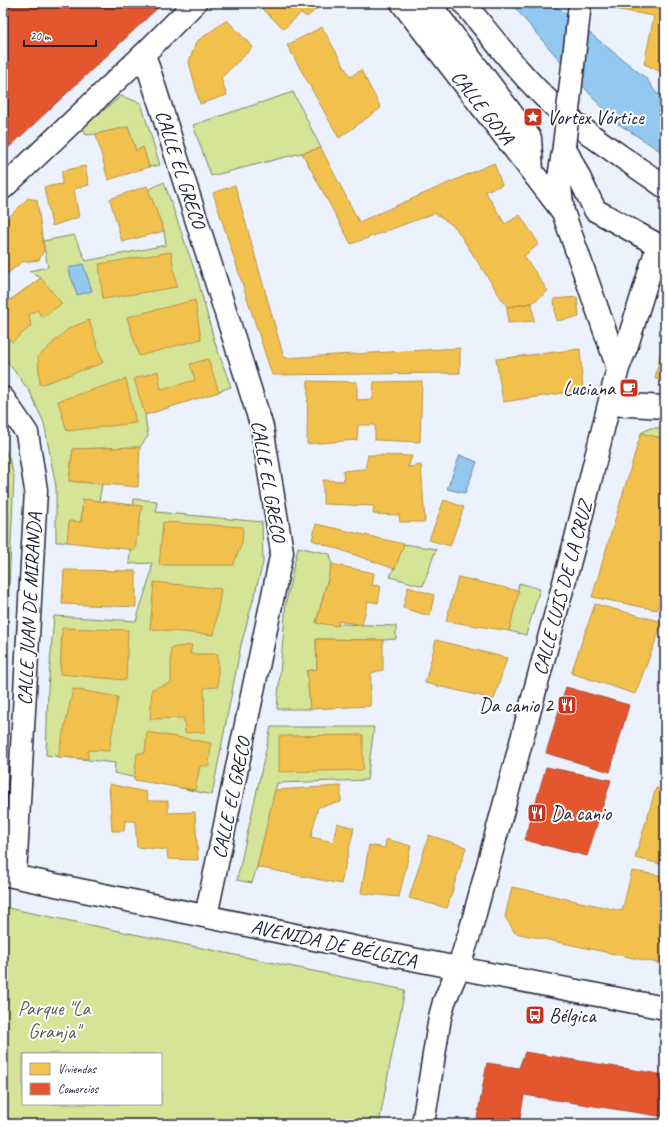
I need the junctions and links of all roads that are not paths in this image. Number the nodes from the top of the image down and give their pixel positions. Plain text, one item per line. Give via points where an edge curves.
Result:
1 (195, 3) edge
2 (402, 3) edge
3 (429, 3) edge
4 (464, 3) edge
5 (580, 3) edge
6 (144, 54) junction
7 (564, 146) junction
8 (532, 171) junction
9 (665, 187) edge
10 (3, 188) edge
11 (595, 210) junction
12 (563, 212) junction
13 (571, 234) junction
14 (662, 247) edge
15 (618, 368) junction
16 (3, 398) edge
17 (610, 404) junction
18 (665, 407) edge
19 (9, 875) edge
20 (206, 916) junction
21 (458, 968) junction
22 (665, 1008) edge
23 (423, 1124) edge

1 - 6 street
2 - 8 street, CALLE GOYA
3 - 8 street via 530,138
4 - 9 street via 523,74 552,104
5 - 7 street, bridge
6 - 10 street
6 - 20 street, CALLE EL GRECO via 262,427 282,552
7 - 11 street
7 - 12 street via 560,178
8 - 12 street, CALLE GOYA
11 - 13 street
11 - 14 street
12 - 13 street
13 - 15 street
14 - 15 street, CALLE LUIS DE LA CRUZ
15 - 17 street, CALLE LUIS DE LA CRUZ
16 - 19 street, CALLE JUAN DE MIRANDA via 26,433 36,490
17 - 18 street
17 - 21 street, CALLE LUIS DE LA CRUZ via 549,640
19 - 20 street, AVENIDA DE BÉLGICA
20 - 21 street, AVENIDA DE BÉLGICA
21 - 22 street, AVENIDA DE BÉLGICA
21 - 23 street, CALLE LUIS DE LA CRUZ via 440,1017

